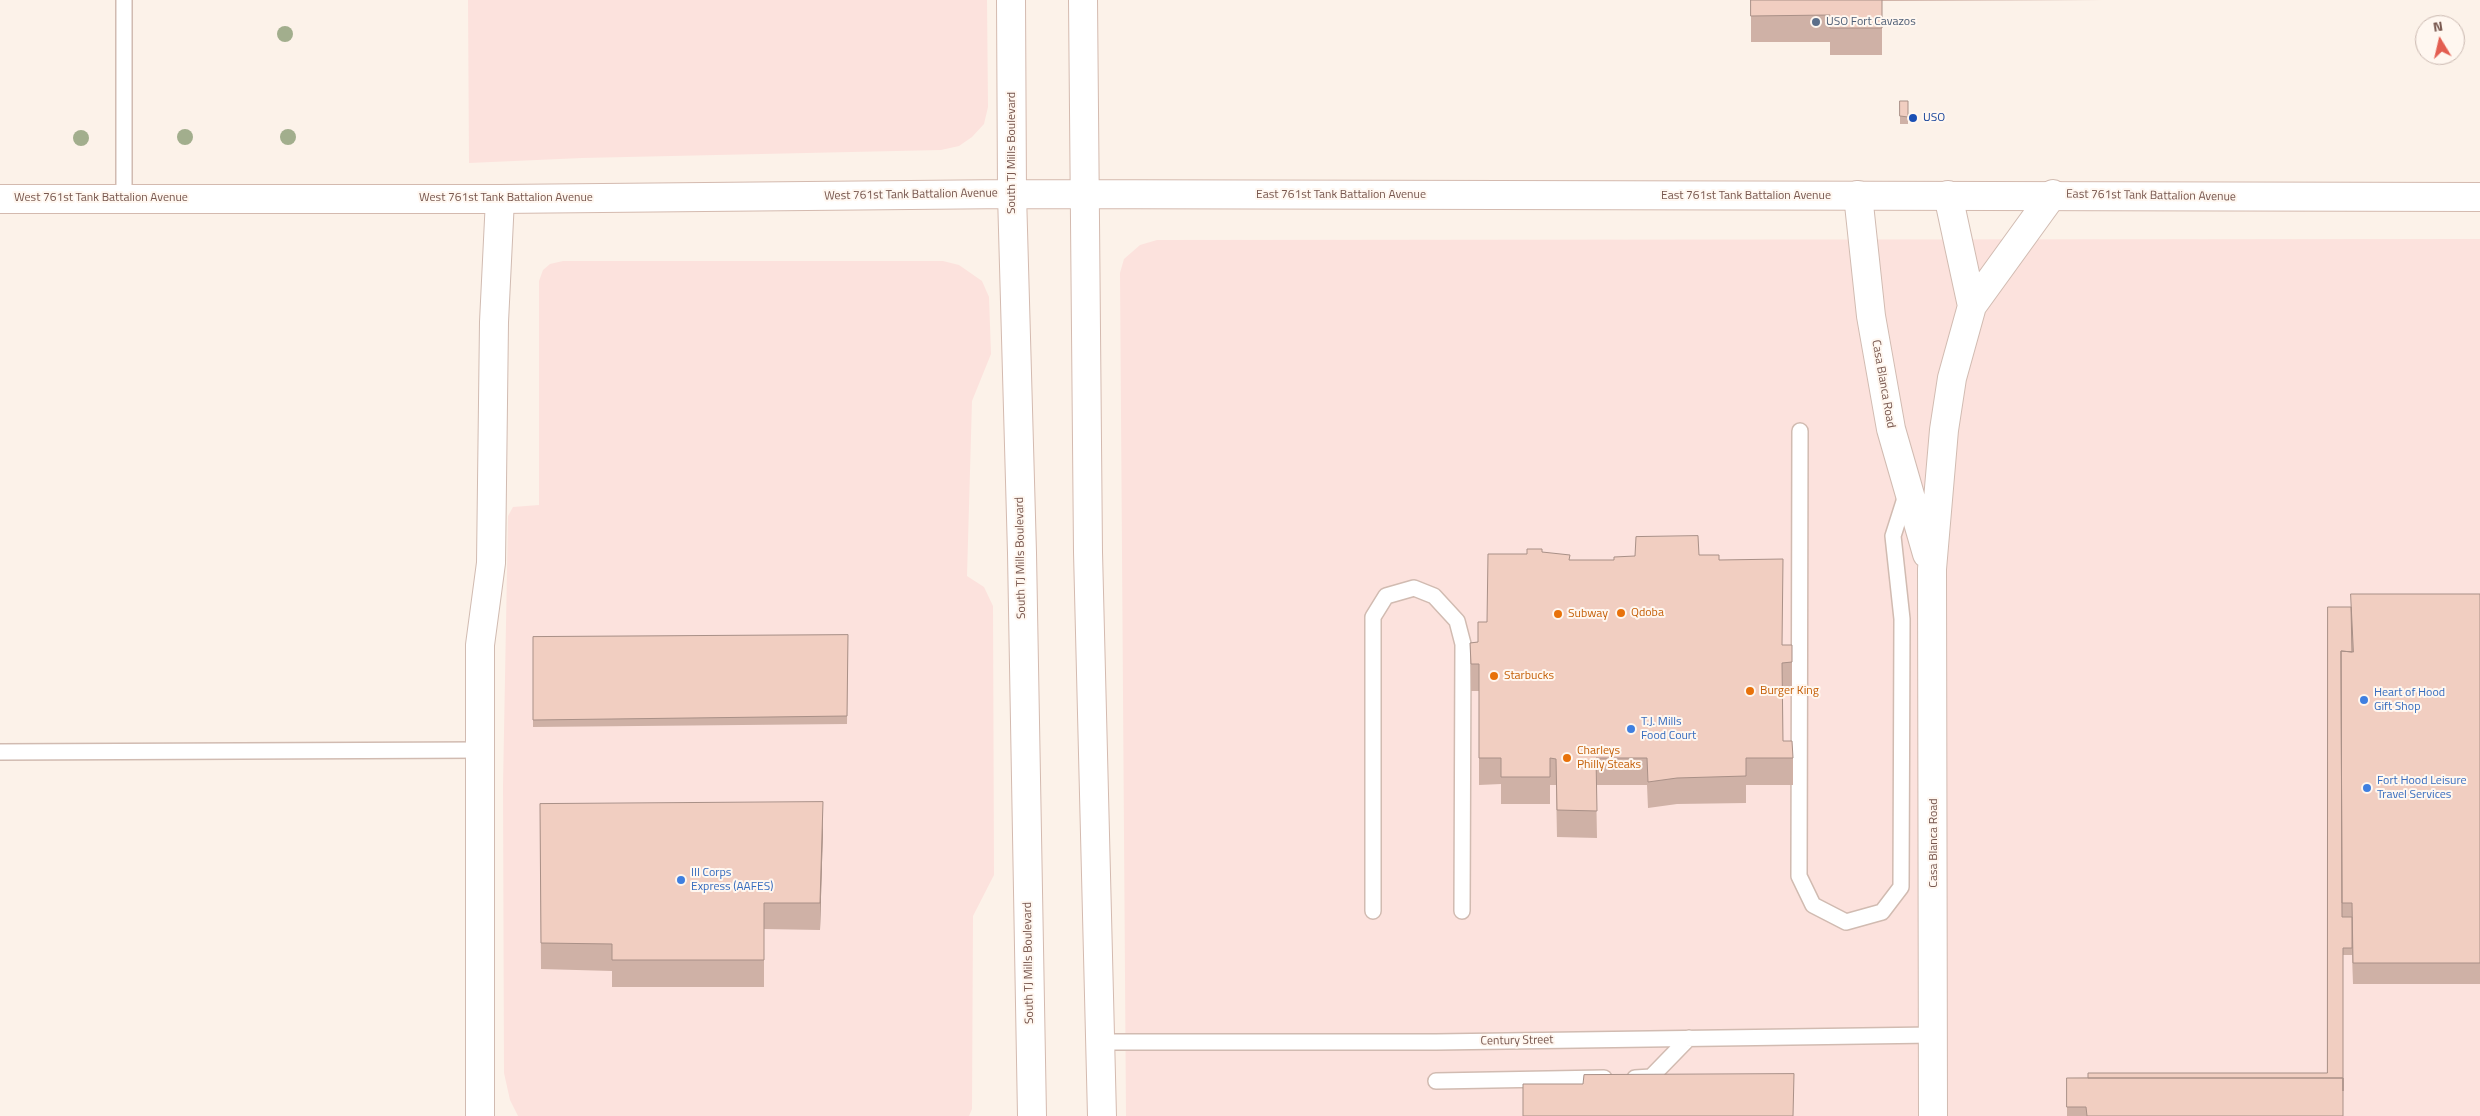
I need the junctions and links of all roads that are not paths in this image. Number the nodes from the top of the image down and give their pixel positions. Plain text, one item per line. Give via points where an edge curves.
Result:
1 (124, 0) edge
2 (1011, 0) edge
3 (1083, 0) edge
4 (1012, 194) junction
5 (2053, 194) junction
6 (1084, 195) junction
7 (1858, 195) junction
8 (1948, 195) junction
9 (2480, 196) edge
10 (0, 198) edge
11 (124, 198) junction
12 (500, 199) junction
13 (1972, 306) junction
14 (1800, 431) dead end
15 (1908, 488) junction
16 (1932, 569) junction
17 (482, 750) junction
18 (0, 752) edge
19 (1462, 910) dead end
20 (1373, 911) dead end
21 (1933, 1035) junction
22 (1689, 1038) junction
23 (1101, 1042) junction
24 (1436, 1081) dead end
25 (480, 1116) edge
26 (1032, 1116) edge
27 (1102, 1116) edge
28 (1934, 1116) edge

1 - 11 lane
2 - 4 street, South TJ Mills Boulevard
3 - 6 street
4 - 6 street, East 761st Tank Battalion Avenue
4 - 12 street, West 761st Tank Battalion Avenue
4 - 26 street, South TJ Mills Boulevard
5 - 8 street, East 761st Tank Battalion Avenue
5 - 9 street, East 761st Tank Battalion Avenue via 2246,198
5 - 13 street, Casa Blanca Road
6 - 7 street, East 761st Tank Battalion Avenue
6 - 23 street via 1088,552
7 - 8 street, East 761st Tank Battalion Avenue
7 - 15 street, Casa Blanca Road via 1870,316 1891,430
8 - 13 street, Casa Blanca Road
10 - 11 street, West 761st Tank Battalion Avenue
11 - 12 street, West 761st Tank Battalion Avenue
12 - 17 street via 494,322 492,552 480,645
13 - 16 street, Casa Blanca Road via 1952,378 1944,430
14 - 15 lane via 1799,876 1813,905 1846,922 1882,912 1900,887 1902,620 1893,536
15 - 16 street, Casa Blanca Road
16 - 21 street, Casa Blanca Road
17 - 18 lane
17 - 25 street
19 - 20 lane via 1463,644 1457,621 1434,596 1414,588 1386,596 1373,618
21 - 22 lane, Century Street
21 - 28 street, Casa Blanca Road
22 - 23 lane, Century Street
22 - 24 lane via 1651,1077
23 - 27 street

